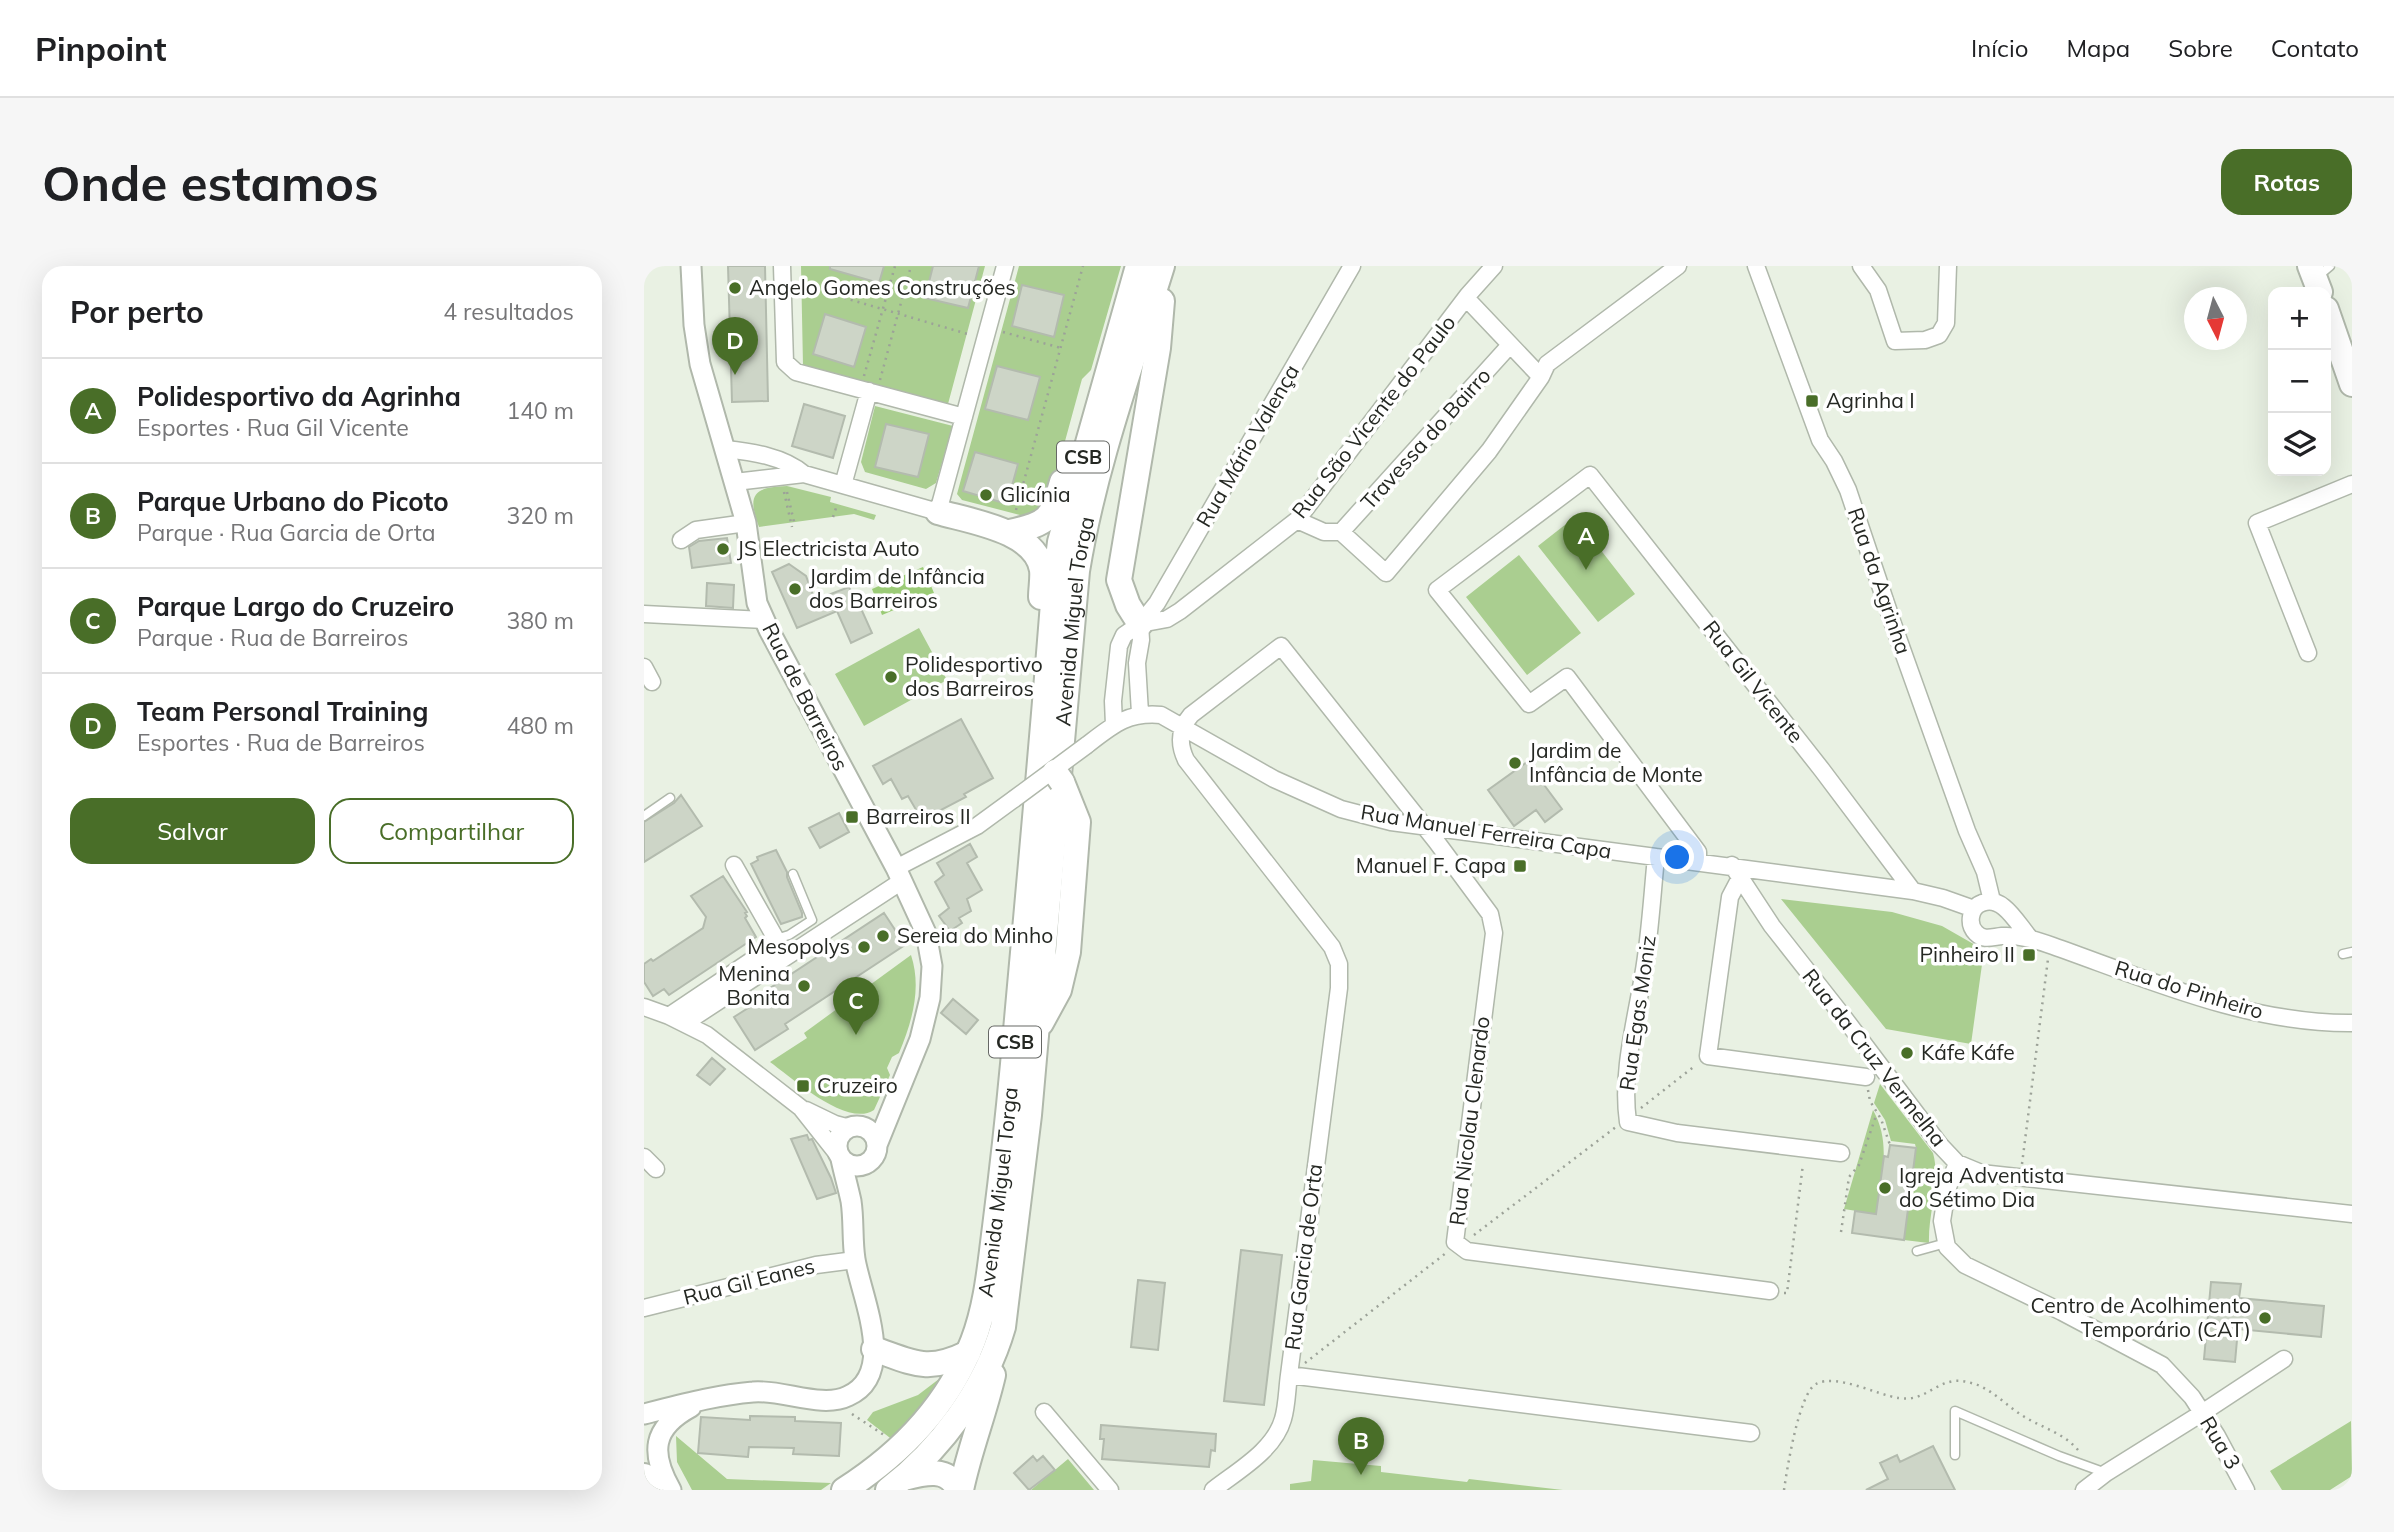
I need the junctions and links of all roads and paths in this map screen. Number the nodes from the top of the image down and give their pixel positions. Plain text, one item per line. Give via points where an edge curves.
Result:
1 (691, 266) edge
2 (895, 266) edge
3 (911, 266) edge
4 (1005, 266) edge
5 (1083, 266) edge
6 (1138, 266) edge
7 (1164, 266) edge
8 (1352, 266) edge
9 (1494, 266) edge
10 (1678, 266) edge
11 (1756, 266) edge
12 (1861, 266) edge
13 (1948, 266) edge
14 (782, 273) edge
15 (1466, 298) junction
16 (882, 309) junction
17 (898, 313) junction
18 (2331, 321) edge
19 (986, 333) junction
20 (1510, 345) junction
21 (1061, 348) junction
22 (2346, 356) edge
23 (1541, 377) junction
24 (2352, 384) edge
25 (1103, 389) junction
26 (868, 391) junction
27 (964, 416) junction
28 (725, 449) junction
29 (804, 474) junction
30 (734, 482) junction
31 (2352, 484) edge
32 (843, 485) junction
33 (784, 486) dead end
34 (837, 505) dead end
35 (938, 512) junction
36 (833, 517) dead end
37 (1297, 520) junction
38 (746, 523) junction
39 (1012, 524) junction
40 (794, 526) dead end
41 (1341, 532) junction
42 (681, 540) dead end
43 (644, 614) edge
44 (765, 620) junction
45 (1140, 624) junction
46 (2308, 653) dead end
47 (1047, 676) junction
48 (1140, 713) junction
49 (1114, 725) junction
50 (1181, 727) junction
51 (1057, 775) junction
52 (670, 798) dead end
53 (644, 816) edge
54 (1425, 827) junction
55 (1656, 857) junction
56 (1698, 862) junction
57 (734, 865) dead end
58 (1736, 872) junction
59 (793, 873) dead end
60 (899, 874) junction
61 (1913, 891) junction
62 (1993, 901) junction
63 (1974, 909) junction
64 (2007, 912) junction
65 (1999, 936) junction
66 (2030, 938) junction
67 (776, 939) junction
68 (2050, 945) junction
69 (644, 1007) edge
70 (669, 1016) junction
71 (685, 1023) junction
72 (2352, 1023) edge
73 (1036, 1033) junction
74 (1708, 1056) junction
75 (1868, 1080) joint
76 (801, 1108) junction
77 (1877, 1113) junction
78 (1628, 1118) junction
79 (864, 1134) junction
80 (1890, 1144) dead end
81 (1805, 1149) junction
82 (1841, 1153) dead end
83 (644, 1157) edge
84 (840, 1158) junction
85 (1957, 1163) junction
86 (867, 1164) junction
87 (656, 1170) dead end
88 (2020, 1177) junction
89 (851, 1202) junction
90 (2352, 1214) edge
91 (1841, 1232) dead end
92 (1946, 1243) junction
93 (1457, 1244) junction
94 (1917, 1251) dead end
95 (855, 1260) junction
96 (1770, 1291) joint
97 (644, 1308) edge
98 (874, 1349) junction
99 (996, 1350) junction
100 (968, 1353) junction
101 (2284, 1359) dead end
102 (1289, 1375) junction
103 (704, 1399) junction
104 (1044, 1412) dead end
105 (2202, 1413) junction
106 (644, 1414) edge
107 (852, 1414) dead end
108 (1751, 1433) dead end
109 (885, 1436) dead end
110 (651, 1443) edge
111 (1955, 1455) dead end
112 (2087, 1466) junction
113 (2106, 1472) junction
114 (644, 1476) edge
115 (896, 1484) edge
116 (650, 1490) edge
117 (671, 1490) edge
118 (844, 1490) edge
119 (960, 1490) edge
120 (1110, 1490) edge
121 (1213, 1490) edge
122 (1784, 1490) edge
123 (2084, 1490) edge
124 (2246, 1490) edge

1 - 28 street, Rua de Barreiros via 700,363
2 - 16 path
3 - 17 path
4 - 19 street
5 - 21 path
6 - 25 main road, Avenida Miguel Torga / CSB
7 - 45 main road via 1157,348 1119,580
7 - 73 main road, Avenida Miguel Torga / CSB via 1101,465 1077,571
8 - 45 street, Rua Mário Valença via 1157,603
9 - 15 street, Rua São Vicente do Paulo
10 - 23 street via 1547,364
11 - 62 street, Rua da Agrinha via 1820,440 1848,489
12 - 13 street via 1878,290 1895,341 1939,335 1946,323
14 - 16 path
14 - 26 street via 785,362 796,372
15 - 20 street
15 - 37 street, Rua São Vicente do Paulo
16 - 17 path
16 - 26 path
17 - 19 path
17 - 26 path
18 - 22 main road
19 - 21 path
19 - 27 street
20 - 23 street
20 - 41 street, Travessa do Bairro
21 - 39 path
22 - 24 main road
23 - 41 street via 1489,451 1386,573
25 - 39 main road via 1084,404 1055,506 1043,523
25 - 47 main road, Avenida Miguel Torga / CSB via 1060,542
26 - 27 street
26 - 32 street
27 - 35 street
28 - 29 street via 793,464
28 - 30 street, Rua de Barreiros
29 - 30 street
29 - 32 street
30 - 38 street, Rua de Barreiros
31 - 46 street via 2257,523
32 - 35 street
33 - 40 path
34 - 36 path
35 - 39 main road
37 - 41 street via 1324,531
37 - 45 street, Rua São Vicente do Paulo via 1181,611
38 - 42 street via 691,532
38 - 44 street, Rua de Barreiros via 755,589
39 - 47 main road via 1038,557 1042,570 1038,641
43 - 44 street
44 - 60 street, Rua de Barreiros
45 - 48 street
45 - 49 street, Rua Mário Valença via 1124,635 1119,646
47 - 100 main road, Avenida Miguel Torga / CSB via 1003,1160 985,1294
48 - 49 street
48 - 50 street, Rua Manuel Ferreira Capa via 1161,715
49 - 51 street, bridge
50 - 54 street, Rua Manuel Ferreira Capa via 1274,779 1341,809
50 - 54 street, Rua Nicolau Clenardo via 1281,646
50 - 102 street, Rua Garcia de Orta via 1186,760 1332,947 1339,964
51 - 60 street, bridge
51 - 73 main road via 1078,822 1068,952 1059,990
52 - 53 lane
54 - 55 street, Rua Manuel Ferreira Capa
54 - 93 street, Rua Nicolau Clenardo via 1490,914 1494,933
55 - 56 street, Rua Manuel Ferreira Capa
55 - 78 street, Rua Egas Moniz via 1625,1101
56 - 58 street, Rua Manuel Ferreira Capa
56 - 61 street, Rua Gil Vicente via 1698,852 1567,677 1529,704 1437,590 1590,475
57 - 67 street
58 - 61 street, Rua Manuel Ferreira Capa
58 - 74 street
58 - 85 street, Rua da Cruz Vermelha via 1772,926
59 - 67 lane via 812,920
60 - 71 street
60 - 79 street, Rua de Barreiros via 926,933 932,966 930,998 920,1039 891,1111
61 - 63 street, Rua Manuel Ferreira Capa
62 - 63 street
62 - 64 street, Rua do Pinheiro
63 - 65 street, Rua do Pinheiro via 1971,920 1976,933 1985,938
64 - 65 street via 2008,925
64 - 66 street, Rua do Pinheiro
65 - 66 street, Rua do Pinheiro
66 - 68 street, Rua do Pinheiro
67 - 70 street via 773,946
68 - 72 street, Rua do Pinheiro via 2235,1007 2304,1020
68 - 88 path
69 - 70 street
70 - 71 street
71 - 76 street
73 - 99 main road, Avenida Miguel Torga / CSB via 1006,1308
74 - 75 street
74 - 78 path
75 - 77 path via 1868,1096
76 - 79 street
76 - 84 street
77 - 80 path
77 - 91 path via 1859,1165 1849,1177
78 - 81 street, Rua Egas Moniz via 1628,1122 1677,1133
78 - 93 path
79 - 84 street via 839,1137
79 - 86 street via 876,1153
81 - 82 street, Rua Egas Moniz
81 - 96 path via 1787,1293
83 - 87 street
84 - 86 street via 854,1166
84 - 89 street
85 - 88 street, Rua da Cruz Vermelha via 1981,1173
85 - 92 street via 1942,1221
86 - 89 street
88 - 90 street, Rua da Cruz Vermelha
89 - 95 street
92 - 94 lane
92 - 105 street, Rua 3 via 1965,1265 2162,1365
93 - 96 street, Rua Nicolau Clenardo via 1467,1251
93 - 102 path
95 - 97 street, Rua Gil Eanes via 816,1265
95 - 98 street
98 - 100 main road via 924,1365
98 - 103 street via 866,1382 849,1396 828,1400 756,1391
99 - 115 main road, Avenida Miguel Torga / CSB via 955,1419 920,1463
99 - 119 main road
100 - 118 main road, Avenida Miguel Torga / CSB via 951,1386 913,1436
101 - 105 street
102 - 108 street, Rua Garcia de Orta
102 - 121 street via 1283,1420 1275,1436
103 - 106 street
103 - 110 street via 675,1415
104 - 120 street
105 - 113 street
105 - 124 street, Rua 3
107 - 109 path
110 - 117 street
111 - 112 lane via 1955,1411
112 - 113 lane
112 - 122 path via 2072,1442 1976,1384 1951,1381 1919,1398 1902,1399 1831,1381 1808,1391
113 - 123 street
114 - 116 main road
115 - 119 main road via 922,1474 943,1474

